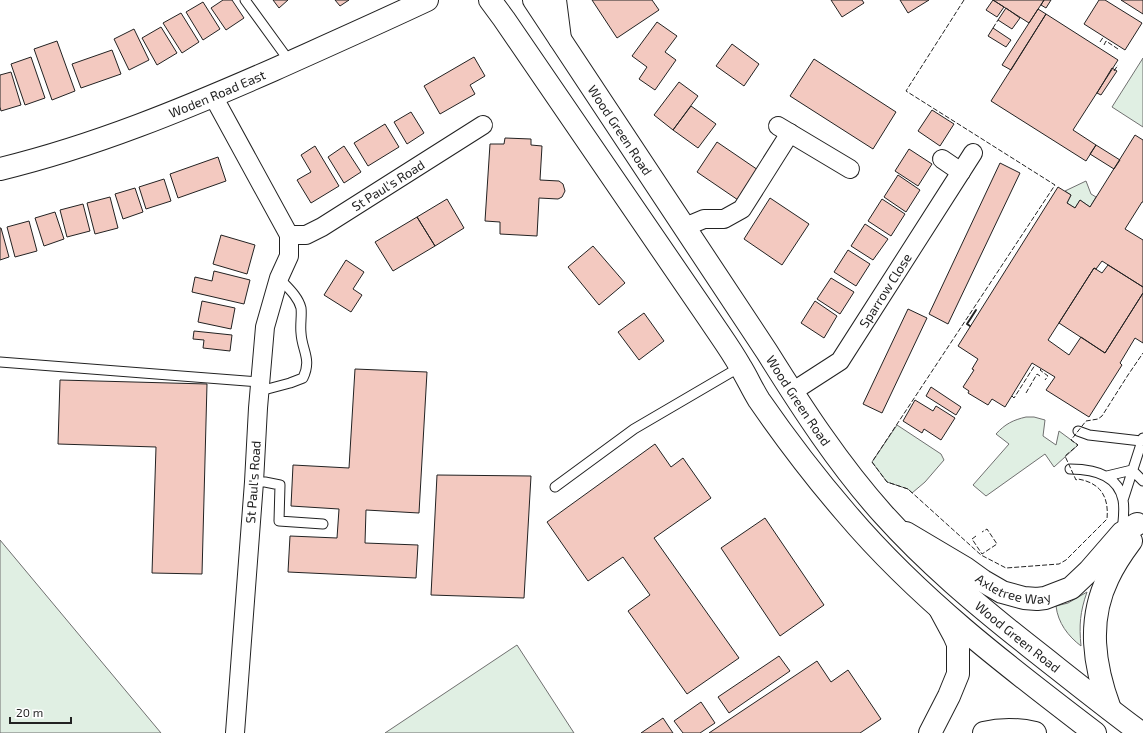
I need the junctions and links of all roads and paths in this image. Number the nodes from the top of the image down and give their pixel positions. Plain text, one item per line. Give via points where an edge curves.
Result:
1 (245, 0) edge
2 (427, 0) edge
3 (490, 0) edge
4 (534, 0) edge
5 (555, 0) edge
6 (560, 39) junction
7 (290, 62) junction
8 (214, 96) junction
9 (483, 125) dead end
10 (973, 153) dead end
11 (942, 159) dead end
12 (0, 168) edge
13 (850, 169) dead end
14 (961, 172) junction
15 (685, 227) junction
16 (290, 235) junction
17 (279, 278) junction
18 (0, 362) edge
19 (741, 366) junction
20 (260, 387) junction
21 (792, 392) junction
22 (1078, 431) dead end
23 (1142, 440) edge
24 (1070, 469) dead end
25 (1132, 470) junction
26 (1107, 476) junction
27 (1143, 481) edge
28 (254, 482) junction
29 (555, 487) dead end
30 (1123, 500) junction
31 (323, 524) dead end
32 (1134, 525) edge
33 (894, 527) junction
34 (940, 608) junction
35 (1110, 710) junction
36 (235, 733) edge
37 (930, 733) edge
38 (984, 733) edge
39 (1035, 733) edge
40 (1095, 733) edge
41 (1141, 733) edge

1 - 7 lane
2 - 7 main road, Woden Road East
3 - 19 main road, Wood Green Road
4 - 6 main road, Wood Green Road
5 - 6 main road
6 - 15 main road, Wood Green Road
7 - 8 main road, Woden Road East
8 - 12 main road, Woden Road East via 103,138
8 - 16 street
9 - 16 street, St Paul's Road via 322,227 306,235
10 - 14 street, Sparrow Close
11 - 14 street
13 - 15 street via 784,130 742,209 724,219 704,219
14 - 21 street, Sparrow Close via 840,361
15 - 21 main road, Wood Green Road
16 - 17 street, St Paul's Road via 289,256
17 - 20 street, St Paul's Road via 265,327
17 - 20 lane via 296,298 301,309 301,338 307,356 307,370 303,378 290,384
18 - 20 lane
19 - 29 lane via 634,429
19 - 34 main road, Wood Green Road via 758,399 847,514 883,554
20 - 28 street, St Paul's Road
21 - 33 main road, Wood Green Road via 840,460
22 - 23 lane via 1089,435
23 - 25 lane
24 - 26 lane via 1092,470
25 - 26 lane
25 - 27 lane
25 - 30 lane
26 - 30 lane via 1115,484
28 - 31 lane via 280,486 279,521
28 - 36 street, St Paul's Road
30 - 32 lane via 1124,510
32 - 33 main road, Axletree Way via 1071,588 1037,599 1002,592
32 - 35 main road via 1132,540 1108,578 1097,612 1094,638 1097,669
33 - 35 main road, Wood Green Road via 965,594
34 - 37 main road via 958,644 958,674
34 - 40 main road, Wood Green Road
35 - 41 main road, Wood Green Road
38 - 39 main road via 995,730 1024,730

